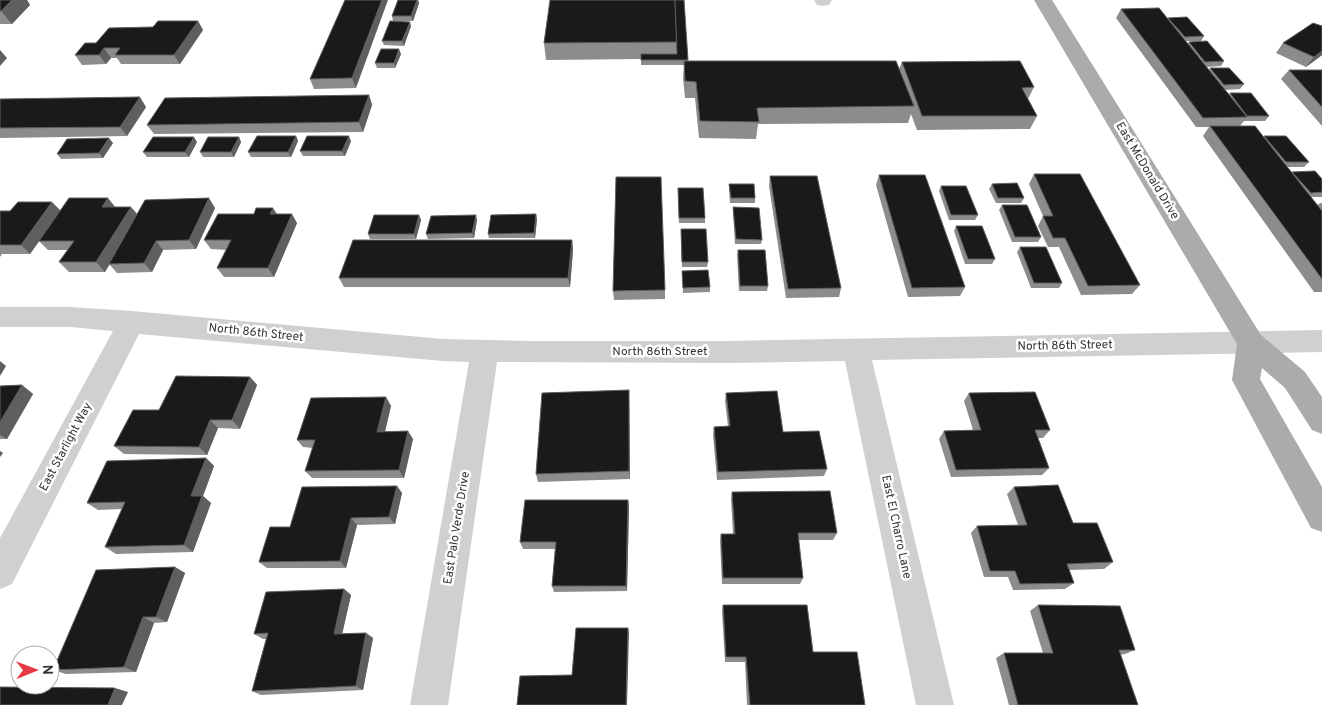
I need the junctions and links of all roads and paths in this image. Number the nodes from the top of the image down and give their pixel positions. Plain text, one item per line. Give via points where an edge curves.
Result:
1 (1043, 0) edge
2 (0, 317) edge
3 (132, 321) junction
4 (1322, 342) edge
5 (1250, 343) junction
6 (856, 349) junction
7 (485, 350) junction
8 (1322, 421) edge
9 (1322, 517) edge
10 (0, 572) edge
11 (429, 705) edge
12 (935, 705) edge

1 - 5 main road, East McDonald Drive
2 - 3 street, North 86th Street
3 - 7 street, North 86th Street via 443,350
3 - 10 street, East Starlight Way
4 - 5 street, North 86th Street
5 - 6 street, North 86th Street
5 - 8 main road, East McDonald Drive via 1296,380
5 - 9 main road via 1246,380
6 - 7 street, North 86th Street via 728,352
6 - 12 street, East El Charro Lane
7 - 11 street, East Palo Verde Drive

